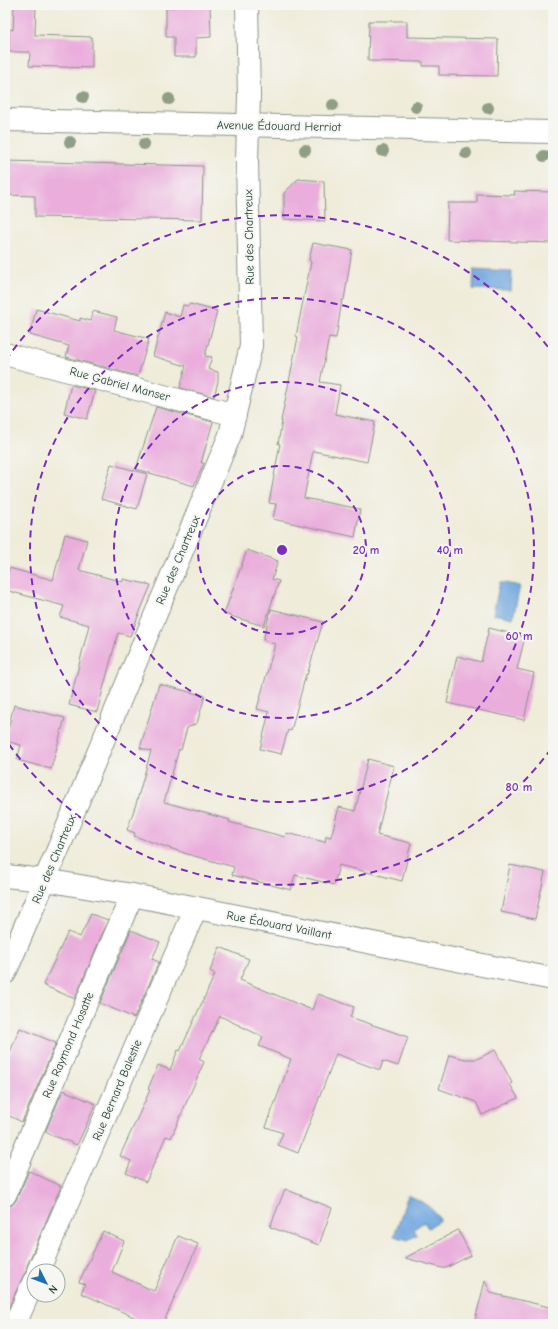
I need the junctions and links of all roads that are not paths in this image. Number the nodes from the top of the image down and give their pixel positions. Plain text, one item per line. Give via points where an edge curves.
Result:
1 (247, 5) edge
2 (5, 120) edge
3 (249, 125) junction
4 (553, 132) edge
5 (5, 354) edge
6 (235, 415) junction
7 (5, 876) edge
8 (45, 880) junction
9 (132, 895) junction
10 (196, 908) junction
11 (5, 974) edge
12 (553, 979) edge
13 (5, 1195) edge
14 (41, 1263) edge
15 (26, 1299) edge
16 (15, 1324) edge

1 - 3 street, Rue des Chartreux
2 - 3 street, Avenue Édouard Herriot
3 - 4 street, Avenue Édouard Herriot
3 - 6 street, Rue des Chartreux via 247,160 251,346
5 - 6 street, Rue Gabriel Manser
6 - 8 street, Rue des Chartreux via 230,435
7 - 8 street, Rue Édouard Vaillant
8 - 9 street, Rue Édouard Vaillant
8 - 11 street, Rue des Chartreux
9 - 10 street, Rue Édouard Vaillant
9 - 13 street, Rue Raymond Hosatte
10 - 12 street, Rue Édouard Vaillant
10 - 14 street, Rue Bernard Balestie
15 - 16 street

